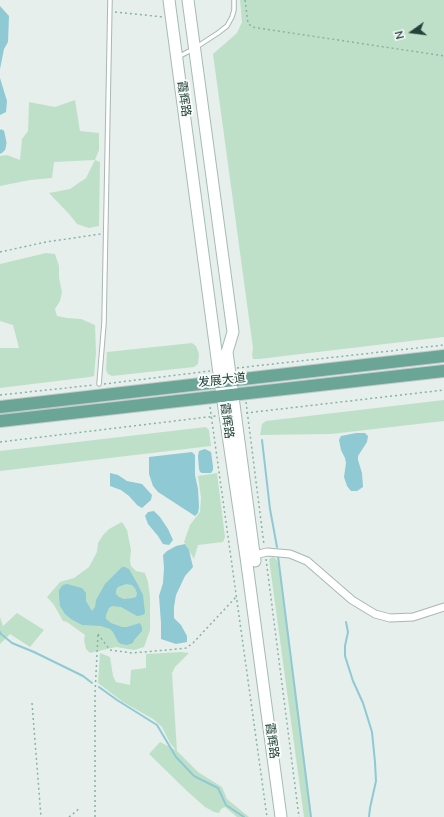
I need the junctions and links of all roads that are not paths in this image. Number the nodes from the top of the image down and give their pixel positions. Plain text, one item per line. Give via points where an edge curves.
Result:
1 (110, 0) edge
2 (169, 0) edge
3 (188, 0) edge
4 (234, 0) edge
5 (195, 48) junction
6 (177, 58) junction
7 (444, 356) edge
8 (444, 371) edge
9 (225, 381) junction
10 (99, 384) dead end
11 (233, 395) junction
12 (0, 407) edge
13 (0, 421) edge
14 (255, 555) junction
15 (444, 607) edge
16 (281, 817) edge
17 (288, 817) edge

1 - 10 lane via 104,323
2 - 6 street, 霞辉路
3 - 5 street, 霞辉路
4 - 5 lane via 232,17 226,26
5 - 6 lane
5 - 9 street, 霞辉路 via 233,332 227,352
6 - 9 street, 霞辉路
7 - 9 main road, 发展大道
8 - 11 main road, 发展大道
9 - 11 street, 霞辉路
9 - 12 main road, 发展大道
11 - 13 main road, 发展大道
11 - 14 street, 霞辉路
14 - 15 street via 290,554 307,561 352,600 375,614 390,618 413,617
14 - 16 street, 霞辉路
14 - 17 street, 霞辉路

